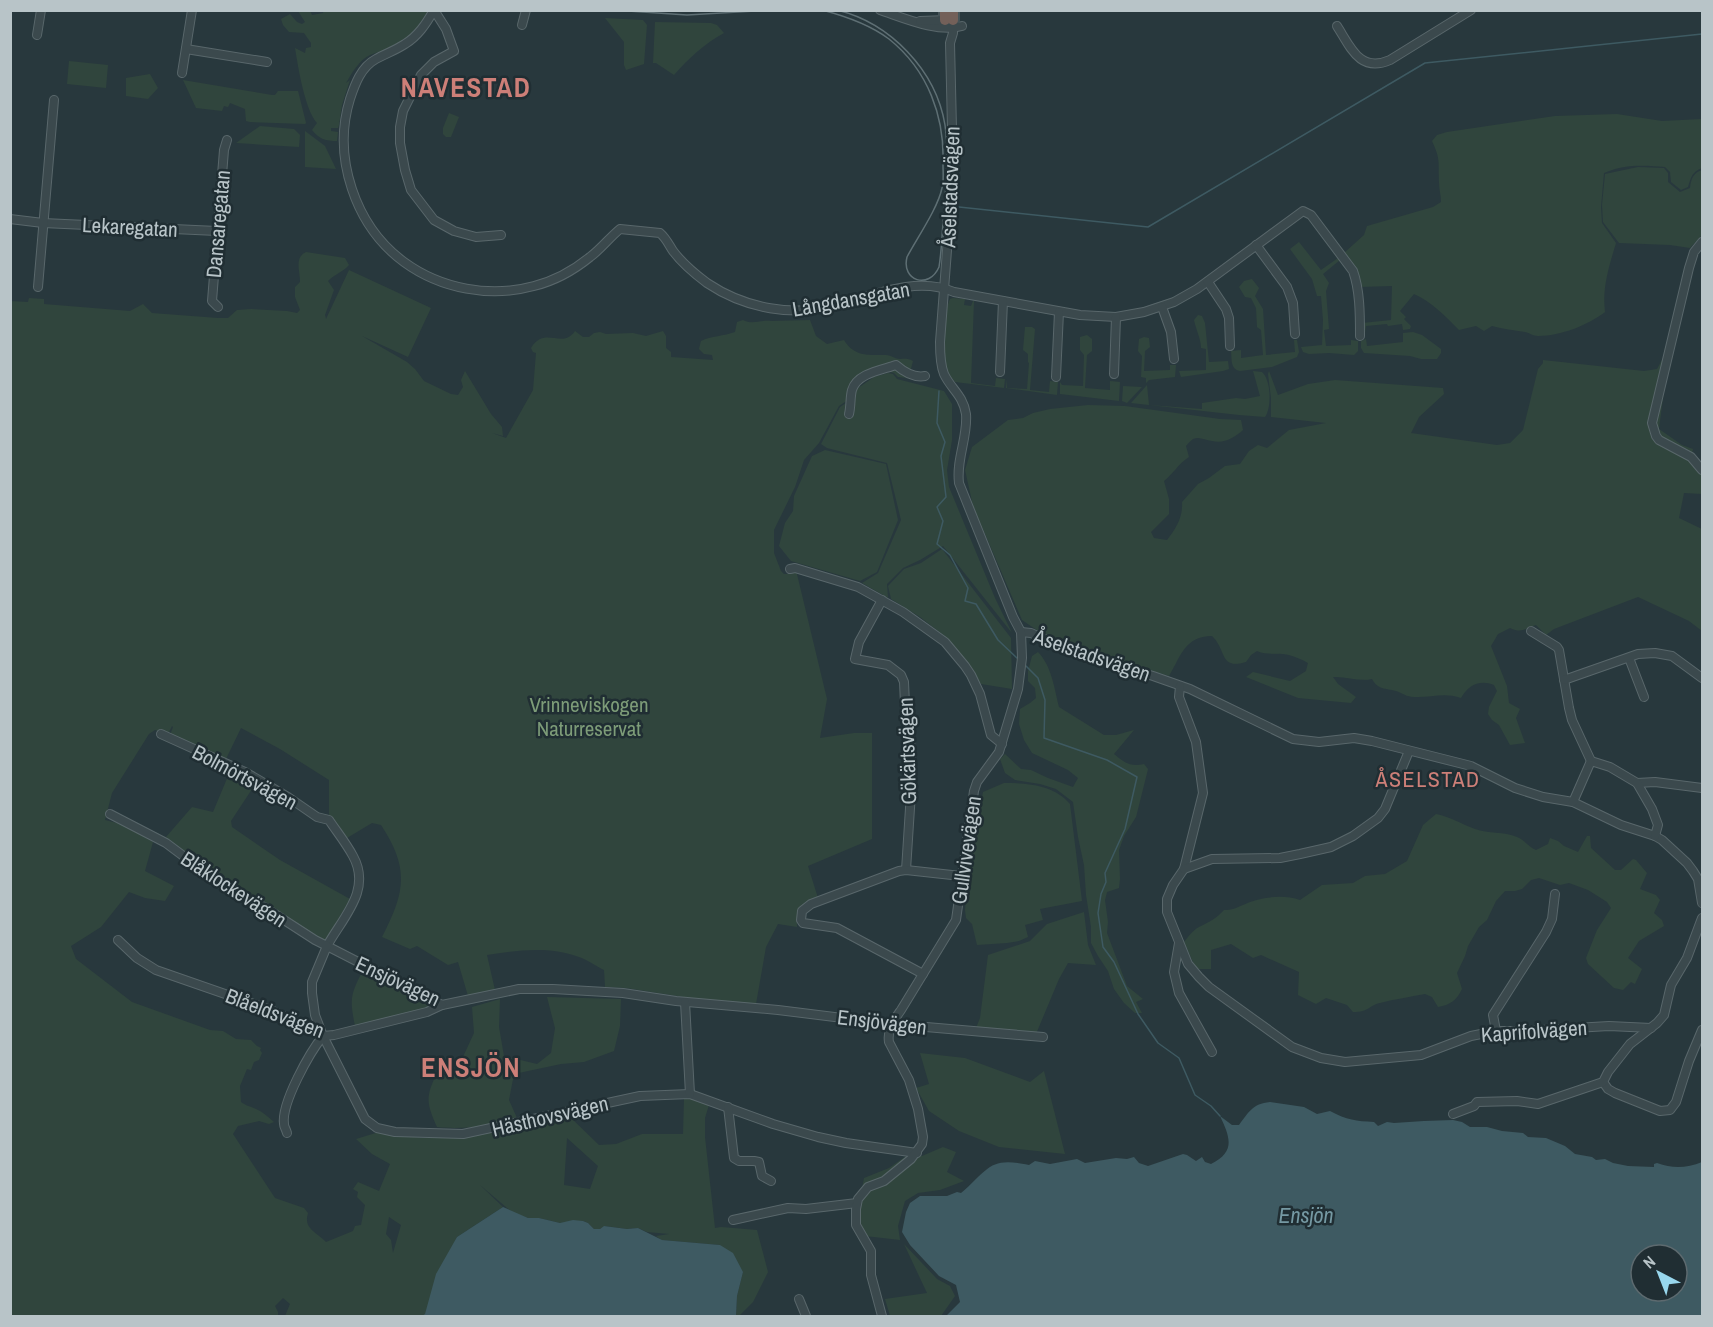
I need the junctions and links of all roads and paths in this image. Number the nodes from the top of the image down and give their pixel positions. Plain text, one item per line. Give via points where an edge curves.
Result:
1 (41, 10) edge
2 (192, 10) edge
3 (434, 10) edge
4 (526, 10) edge
5 (880, 10) edge
6 (1471, 10) edge
7 (949, 20) edge
8 (522, 25) dead end
9 (1337, 26) dead end
10 (37, 35) dead end
11 (186, 49) junction
12 (267, 62) dead end
13 (182, 74) dead end
14 (54, 100) dead end
15 (227, 140) dead end
16 (10, 219) edge
17 (43, 223) junction
18 (217, 231) junction
19 (501, 235) dead end
20 (1702, 242) edge
21 (1256, 245) junction
22 (1208, 282) junction
23 (38, 287) dead end
24 (945, 288) junction
25 (1004, 301) junction
26 (218, 307) dead end
27 (1162, 307) junction
28 (1059, 312) junction
29 (1116, 317) junction
30 (1295, 334) dead end
31 (1359, 336) dead end
32 (1230, 346) dead end
33 (1174, 359) dead end
34 (1000, 372) dead end
35 (1114, 374) dead end
36 (925, 376) dead end
37 (1056, 377) dead end
38 (849, 414) dead end
39 (1702, 470) edge
40 (790, 569) dead end
41 (882, 600) junction
42 (1531, 631) dead end
43 (1021, 632) junction
44 (1629, 658) junction
45 (1702, 678) edge
46 (1564, 680) junction
47 (1180, 686) junction
48 (1644, 697) dead end
49 (161, 734) dead end
50 (1002, 744) junction
51 (1409, 751) junction
52 (1591, 761) junction
53 (1637, 783) junction
54 (1702, 788) edge
55 (1573, 802) junction
56 (110, 814) dead end
57 (1655, 836) junction
58 (1184, 869) junction
59 (906, 870) junction
60 (961, 876) junction
61 (1555, 894) dead end
62 (1702, 903) edge
63 (1702, 918) edge
64 (118, 940) dead end
65 (1179, 944) junction
66 (327, 946) junction
67 (924, 974) junction
68 (685, 1002) junction
69 (442, 1005) junction
70 (891, 1024) junction
71 (1651, 1028) junction
72 (1702, 1030) edge
73 (1496, 1031) junction
74 (323, 1036) junction
75 (1043, 1037) dead end
76 (1212, 1052) dead end
77 (1603, 1082) junction
78 (690, 1094) junction
79 (728, 1107) junction
80 (1453, 1114) dead end
81 (287, 1133) dead end
82 (917, 1153) junction
83 (771, 1181) dead end
84 (857, 1203) junction
85 (733, 1220) dead end
86 (798, 1299) dead end
87 (806, 1317) edge
88 (882, 1317) edge

1 - 10 street
2 - 11 street
3 - 19 street via 454,51 421,75 403,111 400,143 408,182 434,220 447,229 476,237
3 - 24 street, Långdansgatan via 414,37 367,66 349,101 344,132 347,171 360,207 382,240 422,273 472,289 507,291 534,286 562,275 590,257 618,230 660,233 681,260 708,284 738,299 778,310 819,309 916,286
4 - 8 street
5 - 7 street via 916,21
6 - 9 street via 1379,64 1366,63 1358,57
7 - 24 street, Åselstadsvägen via 953,172
11 - 12 street
11 - 13 street
14 - 17 street
15 - 18 street, Dansaregatan
16 - 17 street, Lekaregatan
17 - 18 street, Lekaregatan
17 - 23 street
18 - 26 street, Dansaregatan via 212,301
20 - 39 street via 1689,268 1652,423 1659,440 1691,456
21 - 22 street, Långdansgatan
21 - 30 street via 1291,294
21 - 31 street, Långdansgatan via 1300,212 1311,215 1353,271
22 - 27 street, Långdansgatan
22 - 32 street via 1226,309
24 - 25 street, Långdansgatan
24 - 43 street, Åselstadsvägen via 941,361 966,414 957,472 959,483
25 - 28 street, Långdansgatan
25 - 34 street
27 - 29 street, Långdansgatan
27 - 33 street via 1171,332
28 - 29 street, Långdansgatan
28 - 37 street
29 - 35 street
36 - 38 street via 905,372 896,365 862,376 851,392
40 - 41 street via 858,588
41 - 50 street via 953,650 980,694 991,735
41 - 59 street, Gökärtsvägen via 859,642 855,659 888,665 904,682 912,777
42 - 46 street via 1557,646
43 - 47 street, Åselstadsvägen
43 - 50 street, Gullvivevägen via 1018,689
44 - 45 street via 1638,654 1666,655
44 - 46 street
44 - 48 street
46 - 52 street via 1572,720
47 - 51 street, Åselstadsvägen via 1293,739 1363,739
47 - 58 street, Kaprifolvägen via 1179,697 1196,742 1203,793
49 - 66 street, Bolmörtsvägen via 245,772 317,817 329,820 354,857 361,877 354,902
50 - 60 street, Gullvivevägen via 974,791
51 - 55 street, Åselstadsvägen via 1471,766 1543,797
51 - 58 street via 1385,809 1353,836 1331,847 1280,858 1212,860
52 - 53 street
52 - 55 street
53 - 54 street
53 - 57 street via 1658,825
55 - 57 street, Åselstadsvägen
56 - 66 street, Blåklockevägen via 166,843 230,891
57 - 62 street, Åselstadsvägen via 1693,871
58 - 65 street, Kaprifolvägen via 1167,899 1167,912
59 - 60 street
59 - 67 street via 810,904 802,911 801,920 837,928
60 - 67 street, Gullvivevägen via 956,920
61 - 73 street via 1546,932 1493,1015
63 - 71 street via 1687,958 1671,985 1664,1014
64 - 74 street, Blåeldsvägen via 156,970 272,1010
65 - 73 street, Kaprifolvägen via 1192,970 1209,987 1292,1047 1321,1058 1345,1062 1421,1056 1471,1036
65 - 76 street via 1173,972 1179,993
66 - 69 street, Ensjövägen
66 - 74 street, Hästhovsvägen via 312,982 315,1015
67 - 70 street, Gullvivevägen
68 - 69 street, Ensjövägen via 623,993 533,988
68 - 70 street, Ensjövägen
68 - 78 street
69 - 74 street, Blåeldsvägen
70 - 75 street, Ensjövägen
70 - 82 street via 889,1042 906,1073 918,1109 922,1144
71 - 73 street, Kaprifolvägen
71 - 77 street via 1630,1044
72 - 77 street via 1670,1110 1660,1111 1615,1093
74 - 78 street, Hästhovsvägen via 365,1119 377,1128 395,1132 463,1134 640,1096
74 - 81 street via 302,1066 288,1102 284,1122
77 - 80 street via 1538,1104 1477,1102
78 - 79 street, Hästhovsvägen
79 - 82 street, Hästhovsvägen via 818,1137
79 - 83 street via 734,1158 759,1162 762,1176
82 - 84 street via 884,1181 868,1187
84 - 85 street via 788,1208
84 - 88 street via 856,1225 871,1251
86 - 87 street

